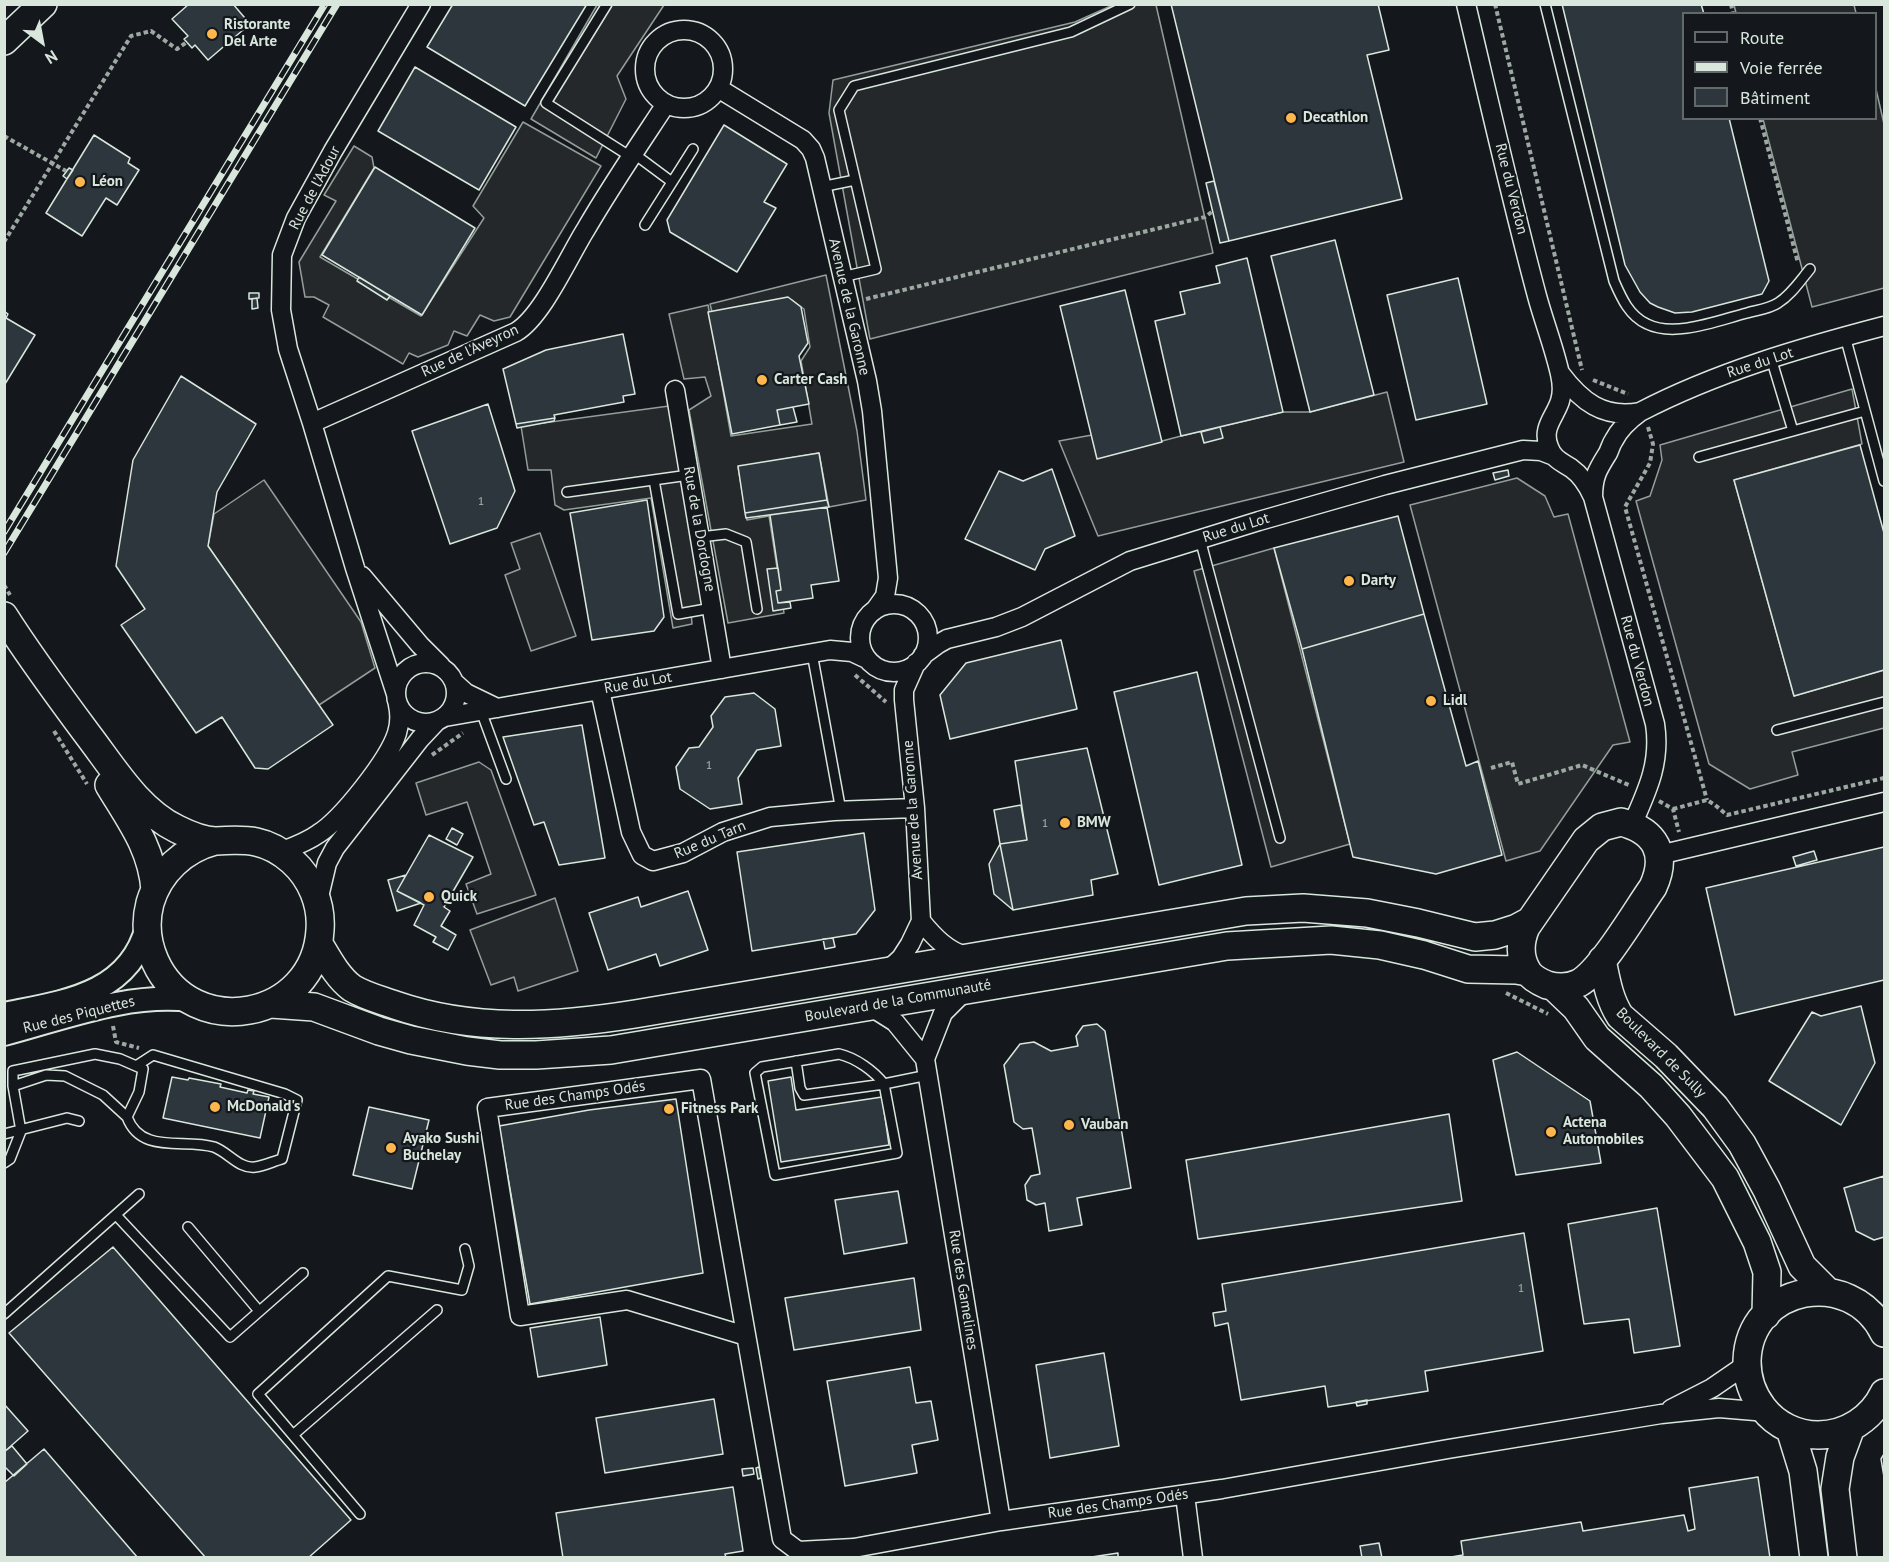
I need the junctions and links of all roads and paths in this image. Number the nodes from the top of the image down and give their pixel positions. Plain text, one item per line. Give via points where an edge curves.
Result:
1 (17, 4) edge
2 (43, 4) edge
3 (421, 4) edge
4 (607, 4) edge
5 (1130, 4) edge
6 (1466, 4) edge
7 (1545, 4) edge
8 (4, 15) edge
9 (4, 41) edge
10 (186, 42) dead end
11 (717, 88) junction
12 (666, 104) junction
13 (1761, 120) edge
14 (4, 136) edge
15 (693, 149) dead end
16 (632, 155) junction
17 (52, 164) junction
18 (66, 171) dead end
19 (855, 180) junction
20 (672, 182) junction
21 (821, 187) junction
22 (1213, 211) dead end
23 (645, 225) dead end
24 (4, 242) edge
25 (1810, 269) dead end
26 (842, 277) junction
27 (1802, 279) junction
28 (848, 303) junction
29 (1884, 326) edge
30 (1845, 336) junction
31 (1771, 358) junction
32 (1560, 373) junction
33 (675, 390) dead end
34 (1595, 407) junction
35 (1866, 411) junction
36 (1640, 412) junction
37 (1550, 422) junction
38 (312, 423) junction
39 (1792, 431) junction
40 (1612, 442) junction
41 (1523, 450) junction
42 (1554, 456) junction
43 (1699, 457) dead end
44 (1603, 459) junction
45 (1570, 467) junction
46 (690, 475) junction
47 (654, 480) junction
48 (1884, 481) edge
49 (567, 492) dead end
50 (1593, 496) junction
51 (700, 537) junction
52 (1200, 539) junction
53 (356, 568) junction
54 (888, 578) junction
55 (712, 608) junction
56 (757, 609) dead end
57 (875, 610) junction
58 (915, 613) junction
59 (7, 621) edge
60 (861, 630) junction
61 (960, 635) junction
62 (831, 650) junction
63 (812, 653) junction
64 (867, 659) junction
65 (920, 659) junction
66 (443, 667) junction
67 (722, 669) junction
68 (883, 670) junction
69 (456, 684) junction
70 (54, 690) junction
71 (600, 690) junction
72 (397, 699) junction
73 (904, 700) junction
74 (1884, 702) edge
75 (489, 710) junction
76 (440, 720) junction
77 (53, 729) dead end
78 (1777, 730) dead end
79 (1491, 768) dead end
80 (1884, 778) edge
81 (506, 779) dead end
82 (88, 785) dead end
83 (1629, 785) dead end
84 (1884, 802) edge
85 (915, 808) junction
86 (1673, 809) dead end
87 (841, 811) junction
88 (1632, 825) junction
89 (1280, 838) dead end
90 (215, 841) junction
91 (280, 852) junction
92 (1659, 855) junction
93 (155, 890) junction
94 (318, 903) junction
95 (921, 921) junction
96 (1530, 921) junction
97 (147, 927) junction
98 (319, 944) junction
99 (970, 958) junction
100 (1602, 960) junction
101 (1488, 970) junction
102 (1528, 972) junction
103 (884, 973) junction
104 (1554, 987) junction
105 (967, 989) junction
106 (190, 1000) junction
107 (271, 1004) junction
108 (868, 1005) junction
109 (4, 1014) edge
110 (1551, 1016) dead end
111 (112, 1020) dead end
112 (4, 1034) edge
113 (147, 1059) junction
114 (796, 1061) junction
115 (136, 1066) junction
116 (927, 1067) junction
117 (884, 1084) junction
118 (13, 1086) junction
119 (127, 1118) junction
120 (79, 1121) dead end
121 (21, 1131) junction
122 (4, 1134) edge
123 (4, 1163) edge
124 (139, 1194) dead end
125 (116, 1215) junction
126 (188, 1227) dead end
127 (465, 1249) dead end
128 (303, 1273) dead end
129 (1827, 1291) junction
130 (437, 1310) dead end
131 (259, 1311) junction
132 (4, 1314) edge
133 (1766, 1315) junction
134 (1882, 1327) edge
135 (746, 1336) junction
136 (1747, 1364) junction
137 (1884, 1394) edge
138 (1767, 1412) junction
139 (1661, 1414) junction
140 (1851, 1427) junction
141 (1790, 1429) junction
142 (293, 1435) junction
143 (1185, 1495) junction
144 (360, 1514) dead end
145 (1001, 1521) junction
146 (1193, 1557) edge
147 (1814, 1557) edge
148 (1843, 1557) edge

1 - 8 main road
2 - 9 main road
3 - 38 street, Rue de l'Adour via 333,151 296,218 282,255 281,310 288,349
4 - 16 lane via 546,103
5 - 19 lane via 1071,32 854,86 839,110
6 - 32 street, Rue du Verdon via 1537,296
7 - 27 lane via 1614,281 1632,313 1657,327 1694,327 1775,305
10 - 17 path via 177,49 150,31 131,36
11 - 12 street via 710,98 689,108
11 - 12 street via 722,76 718,50 698,33 673,32 661,38 646,59 648,84
11 - 21 street, Avenue de la Garonne via 803,140 815,158
12 - 16 street, Rue de l'Aveyron
13 - 27 path
14 - 17 path
15 - 20 lane
16 - 20 lane
16 - 38 street, Rue de l'Aveyron via 524,327
17 - 18 path
17 - 24 path
19 - 21 lane
19 - 26 lane via 876,268
20 - 23 lane
21 - 26 street, Avenue de la Garonne
22 - 28 path via 1205,217
25 - 27 lane
26 - 28 street, Avenue de la Garonne
28 - 54 street, Avenue de la Garonne via 872,411
29 - 30 street, Rue du Lot
30 - 31 street, Rue du Lot
30 - 35 lane
31 - 36 street, Rue du Lot via 1729,372
31 - 39 lane
32 - 34 street
32 - 37 street via 1562,394
33 - 46 street, Rue de la Dordogne
34 - 36 street via 1614,414
34 - 37 street via 1579,402 1569,404 1560,408
34 - 40 street via 1608,418
35 - 39 lane
35 - 48 lane
36 - 40 street
37 - 41 street via 1541,437
37 - 42 street via 1547,443
38 - 53 street
39 - 43 lane
40 - 44 street
41 - 42 street
41 - 52 street, Rue du Lot
42 - 45 street
44 - 45 street via 1590,467
44 - 50 street via 1597,468
45 - 50 street via 1585,481
46 - 47 lane
46 - 51 street, Rue de la Dordogne
47 - 49 lane
47 - 55 lane via 678,614
50 - 88 street, Rue du Verdon via 1658,742 1646,794
51 - 55 street, Rue de la Dordogne
51 - 56 lane via 726,534 746,542
52 - 61 street, Rue du Lot via 1131,561 1022,617
52 - 89 lane
53 - 66 street
53 - 72 street
54 - 57 street via 885,596
54 - 58 street via 894,592
55 - 67 street, Rue de la Dordogne
57 - 58 street via 899,604
57 - 60 street
58 - 61 street via 939,630
58 - 65 street via 926,626 928,636
59 - 70 main road
60 - 62 street
60 - 64 street via 861,645
61 - 65 street, Rue du Lot via 938,644
62 - 63 street, Rue du Lot
62 - 64 street via 852,652
63 - 67 street, Rue du Lot
63 - 87 lane
64 - 68 street
65 - 68 street via 898,672
65 - 73 street via 904,690
66 - 69 street
66 - 72 street via 428,663 413,666 398,682
67 - 71 street, Rue du Lot
68 - 73 street
69 - 75 street
69 - 76 street via 452,709
70 - 90 main road via 148,810 179,830
70 - 93 main road via 145,847
71 - 75 street, Rue du Lot
71 - 87 street, Rue du Tarn via 631,832 642,855 653,861 683,854 723,832 770,817
72 - 76 street via 404,714 415,721
72 - 91 street via 398,730 381,763 345,810 318,834
73 - 85 street, Avenue de la Garonne
74 - 78 lane
75 - 76 street, Rue du Lot
75 - 81 lane
76 - 94 street via 424,734 335,848 325,870
77 - 82 path
79 - 83 path via 1512,762 1518,784 1582,765
80 - 86 path via 1727,816 1707,800
84 - 92 street
85 - 87 street, Rue du Tarn
85 - 95 street, Avenue de la Garonne
88 - 92 main road via 1650,838
88 - 96 main road via 1611,823 1592,833
90 - 91 main road via 252,841
90 - 93 main road via 182,856 166,871
91 - 94 main road via 304,874
92 - 100 main road via 1653,887
93 - 97 main road
94 - 98 main road
95 - 99 street via 939,942
95 - 103 street via 910,944
96 - 99 main road, Boulevard de la Communauté via 1506,932 1474,937 1367,913 1278,908
96 - 102 main road via 1521,941
97 - 106 main road via 151,952 159,969
97 - 109 street, Rue des Piquettes via 129,964 106,985 73,1000
98 - 103 main road, Boulevard de la Communauté via 346,983 366,995 412,1011 466,1023 583,1022
98 - 107 main road via 304,977
99 - 103 main road, Boulevard de la Communauté
100 - 104 main road via 1580,982
100 - 129 main road, Boulevard de Sully via 1609,993 1620,1016 1666,1056 1742,1144 1802,1266
101 - 102 main road, Boulevard de la Communauté
101 - 105 main road, Boulevard de la Communauté via 1468,969 1380,945 1331,940 1276,942 1227,946
101 - 110 path via 1498,989
102 - 104 main road, Boulevard de Sully
104 - 133 main road, Boulevard de Sully via 1576,1008 1597,1038 1678,1116 1725,1178 1757,1242 1767,1272
105 - 108 main road, Boulevard de la Communauté
105 - 116 street via 944,1013
106 - 107 main road via 233,1012
106 - 112 street, Rue des Piquettes via 154,998 114,1004
107 - 108 main road, Boulevard de la Communauté via 314,1007 411,1040 500,1055 611,1050
108 - 116 street, Rue des Gamelines via 895,1022
111 - 113 path via 116,1042 139,1048
113 - 115 lane
113 - 119 lane via 153,1055 172,1060 297,1100 282,1159 254,1167 239,1163 214,1147 151,1142 131,1128
114 - 117 lane via 847,1056
114 - 117 lane via 804,1095
114 - 117 lane via 762,1067 755,1073 775,1174 897,1153
115 - 118 lane via 95,1054 13,1071
115 - 119 lane via 143,1069 140,1092
116 - 117 lane
116 - 145 street, Rue des Gamelines
118 - 119 lane via 46,1075 65,1076 103,1095
118 - 121 lane
120 - 121 lane via 67,1118
121 - 122 lane
121 - 123 lane via 10,1159
124 - 125 lane
125 - 131 lane via 230,1337
125 - 132 lane
126 - 131 lane
127 - 142 lane via 469,1266 462,1290 388,1276 258,1394
128 - 131 lane
129 - 133 main road, Boulevard de Sully via 1790,1297
129 - 134 main road, Boulevard de Sully via 1856,1301
130 - 142 lane
133 - 136 main road, Boulevard de Sully via 1753,1334
135 - 135 street, Rue des Champs Odés via 627,1300 520,1316 487,1108 701,1079
135 - 145 street, Rue des Champs Odés via 782,1539 798,1551 854,1548
136 - 138 main road, Boulevard de Sully via 1754,1394
136 - 139 street, Rue des Champs Odés via 1712,1388
137 - 140 main road, Boulevard de Sully via 1872,1412
138 - 139 street, Rue des Champs Odés via 1719,1408
138 - 141 main road, Boulevard de Sully
139 - 143 street, Rue des Champs Odés
140 - 141 main road, Boulevard de Sully via 1821,1435
140 - 148 main road via 1836,1481
141 - 147 main road via 1803,1471
142 - 144 lane
143 - 145 street, Rue des Champs Odés
143 - 146 street

